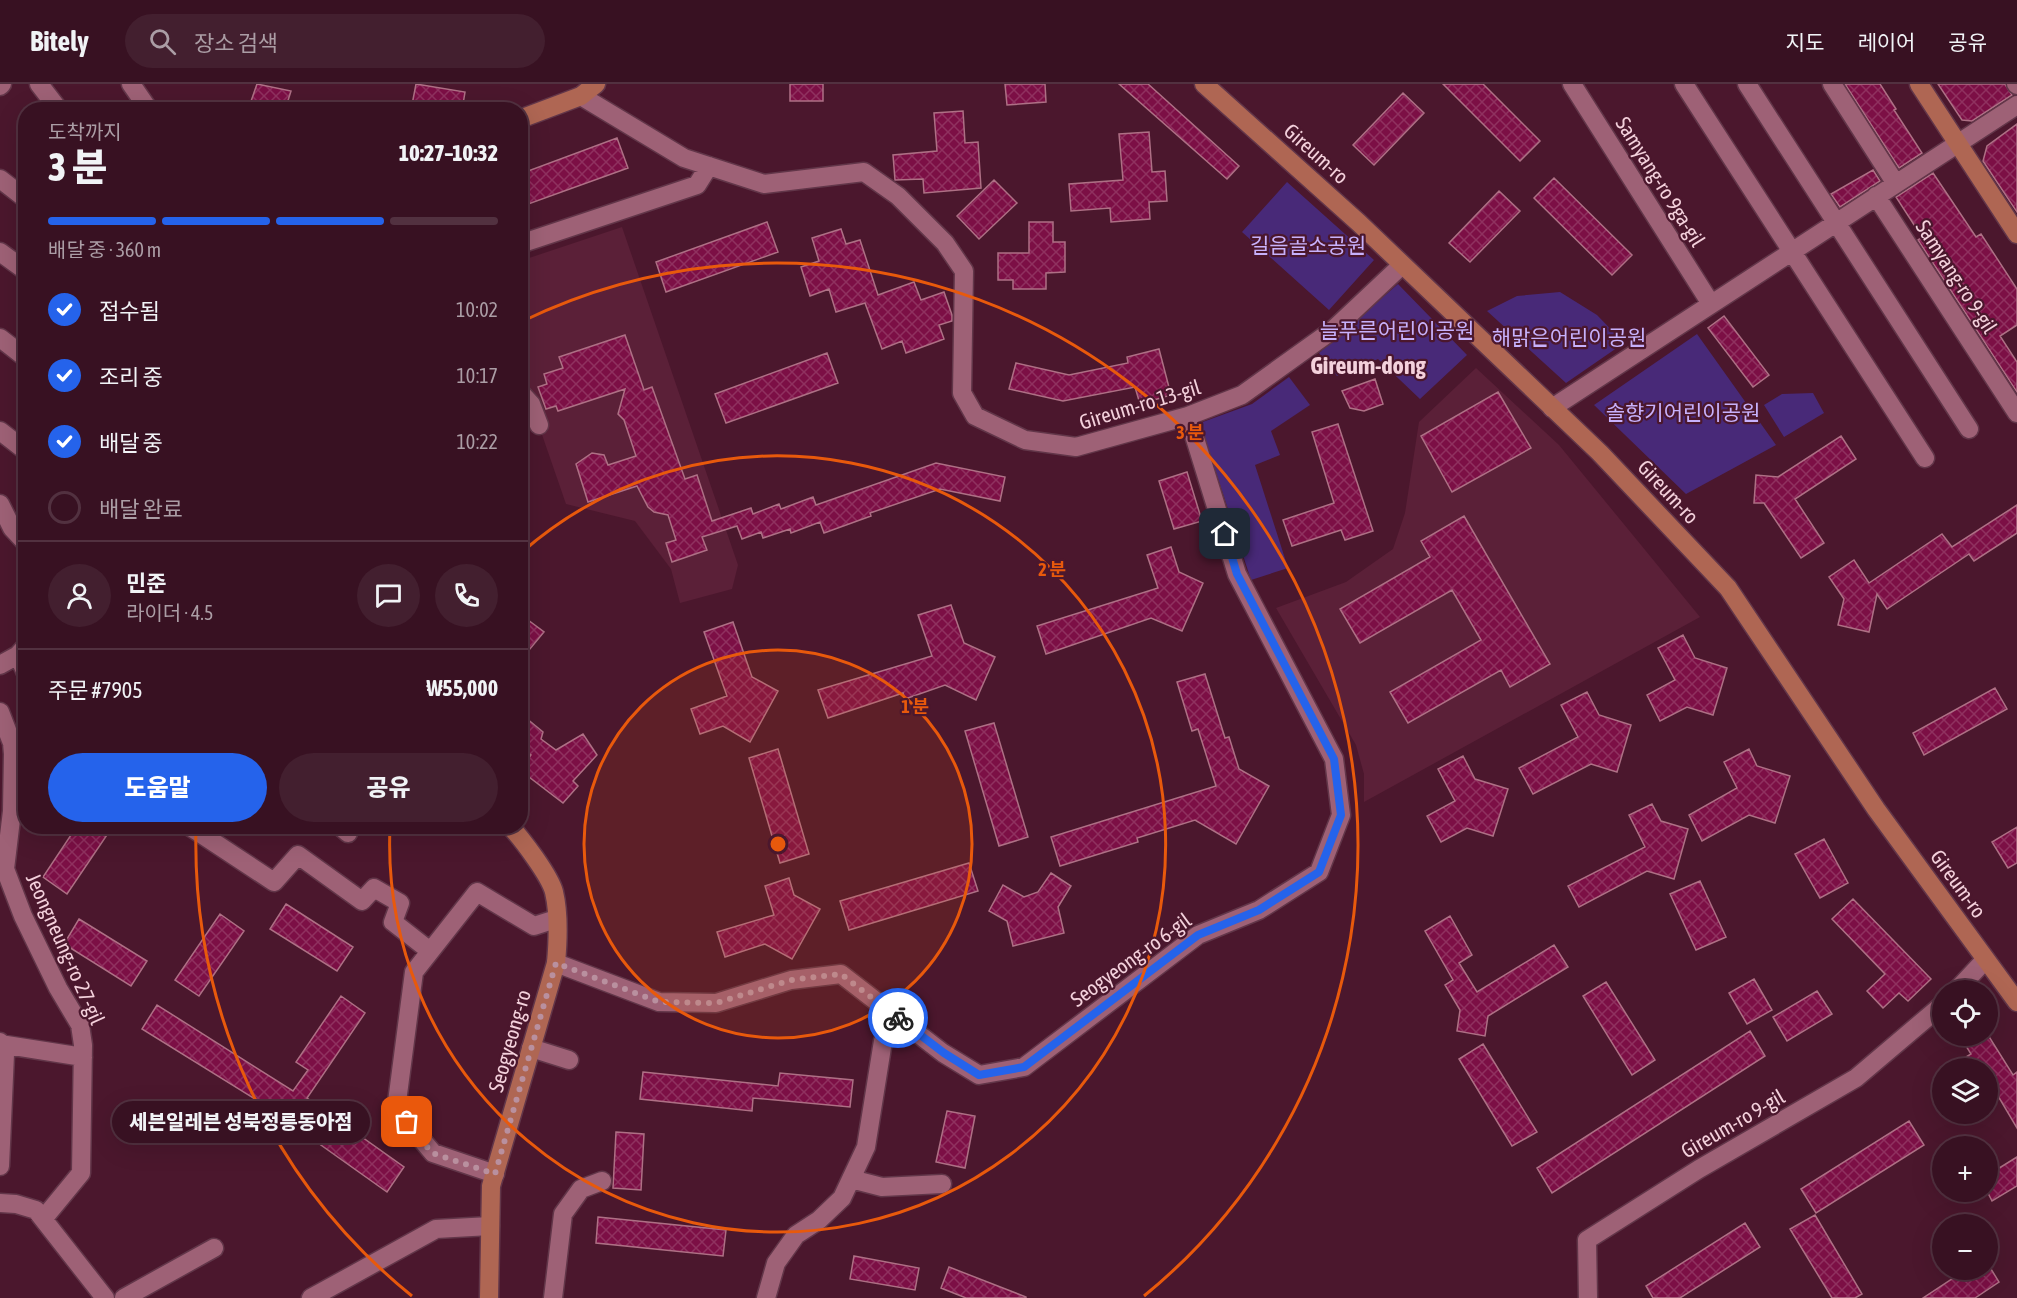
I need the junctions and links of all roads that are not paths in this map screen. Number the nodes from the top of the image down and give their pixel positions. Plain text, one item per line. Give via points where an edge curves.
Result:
1 (39, 84) edge
2 (131, 84) edge
3 (596, 84) edge
4 (1204, 84) edge
5 (1572, 84) edge
6 (1684, 84) edge
7 (1747, 84) edge
8 (1832, 84) edge
9 (1919, 84) edge
10 (581, 96) junction
11 (53, 102) edge
12 (143, 102) edge
13 (2017, 105) edge
14 (528, 116) edge
15 (1957, 143) junction
16 (709, 166) junction
17 (0, 179) edge
18 (1896, 184) junction
19 (18, 193) edge
20 (1876, 196) junction
21 (1836, 222) junction
22 (2017, 234) edge
23 (528, 241) edge
24 (1792, 251) junction
25 (0, 252) edge
26 (18, 265) edge
27 (1402, 265) junction
28 (1711, 304) junction
29 (0, 339) edge
30 (18, 352) edge
31 (528, 401) edge
32 (1552, 408) junction
33 (2017, 413) edge
34 (1188, 416) junction
35 (538, 425) dead end
36 (1969, 429) dead end
37 (0, 431) edge
38 (18, 444) edge
39 (1925, 458) dead end
40 (0, 504) edge
41 (18, 534) edge
42 (18, 654) edge
43 (0, 665) edge
44 (0, 712) edge
45 (18, 784) edge
46 (6, 794) edge
47 (201, 834) edge
48 (518, 834) edge
49 (556, 919) junction
50 (430, 951) junction
51 (1985, 960) junction
52 (556, 963) junction
53 (1966, 980) edge
54 (2017, 1002) edge
55 (1932, 1013) edge
56 (897, 1017) junction
57 (0, 1043) edge
58 (531, 1048) junction
59 (83, 1057) junction
60 (569, 1060) dead end
61 (0, 1166) edge
62 (495, 1174) junction
63 (851, 1179) junction
64 (602, 1180) dead end
65 (942, 1184) dead end
66 (0, 1203) edge
67 (44, 1218) junction
68 (490, 1226) junction
69 (214, 1248) dead end
70 (105, 1298) edge
71 (124, 1298) edge
72 (311, 1298) edge
73 (489, 1298) edge
74 (553, 1298) edge
75 (766, 1298) edge
76 (1588, 1298) edge

1 - 11 street
2 - 12 street
3 - 10 street
4 - 27 street, Gireum-ro
5 - 28 street, Samyang-ro 9ga-gil
6 - 24 street
7 - 21 street
8 - 18 street
9 - 15 street
10 - 14 street
10 - 16 street, Gireum-ro 13-gil via 684,158
13 - 15 street
15 - 18 street
15 - 22 street
16 - 23 street via 697,185
16 - 34 street, Gireum-ro 13-gil via 764,184 864,172 898,196 945,243 964,271 962,393 975,416 1025,440 1076,447
17 - 19 street
18 - 20 street
20 - 21 street
20 - 33 street, Samyang-ro 9-gil
21 - 24 street
21 - 36 street
24 - 28 street
24 - 39 street
25 - 26 street
27 - 32 street, Gireum-ro
27 - 34 street, Gireum-ro 13-gil via 1334,329 1242,396
28 - 32 street
29 - 30 street
31 - 35 street
32 - 51 street, Gireum-ro via 1728,588 1876,809
34 - 56 street, Seogyeong-ro 6-gil via 1237,574 1334,759 1341,815 1319,872 1259,910 1198,935 1024,1067 979,1075
37 - 38 street
40 - 41 street
42 - 43 street
44 - 46 street, Jeongneung-ro 27-gil via 12,743
45 - 46 street
46 - 59 street, Jeongneung-ro 27-gil via 5,869 23,916 80,1025
47 - 50 street via 274,882 298,855 362,901 374,888 400,903 393,922
48 - 49 street, Seogyeong-ro via 554,891
49 - 50 street via 534,926 477,892
49 - 52 street, Seogyeong-ro
50 - 62 street via 414,972 397,1102 407,1122 432,1153
51 - 53 street
51 - 54 street, Gireum-ro
52 - 56 street, Seogyeong-ro 6-gil via 659,1002 716,1003 791,980 841,974
52 - 58 street, Seogyeong-ro
55 - 76 street, Gireum-ro 9-gil via 1856,1078 1699,1169 1587,1240
56 - 63 street via 883,1041 866,1147
57 - 59 street
57 - 61 street via 5,1054
58 - 60 street
58 - 62 street, Seogyeong-ro
59 - 67 street, Jeongneung-ro 27-gil via 81,1173
62 - 68 street, Seogyeong-ro
63 - 65 street via 882,1187
63 - 75 street via 842,1198 796,1235 776,1263
64 - 74 street via 581,1189 563,1214
66 - 67 street via 36,1210
67 - 70 street
68 - 72 street via 436,1229
68 - 73 street, Seogyeong-ro
69 - 71 street

